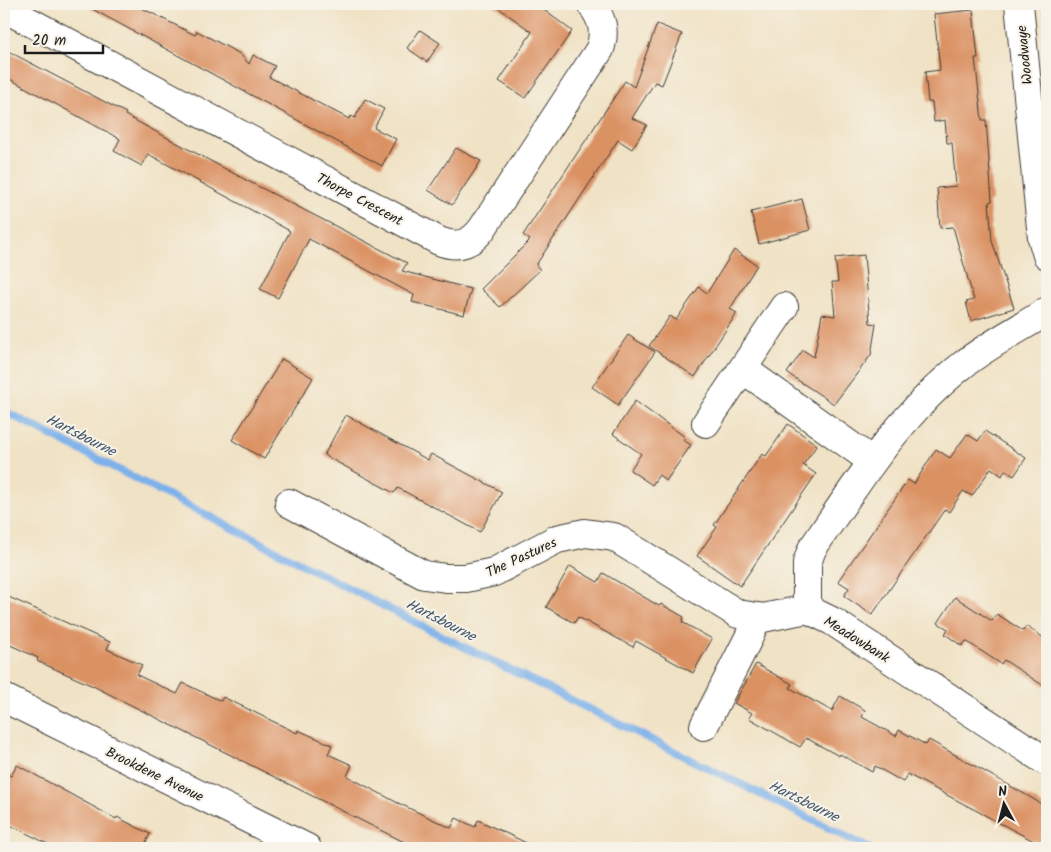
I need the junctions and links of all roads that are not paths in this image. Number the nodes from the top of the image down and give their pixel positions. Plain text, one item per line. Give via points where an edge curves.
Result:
1 (591, 4) edge
2 (1019, 4) edge
3 (4, 8) edge
4 (1047, 256) edge
5 (784, 307) dead end
6 (1047, 312) edge
7 (743, 369) junction
8 (706, 423) dead end
9 (872, 461) junction
10 (289, 503) dead end
11 (807, 609) junction
12 (757, 617) junction
13 (4, 698) edge
14 (704, 726) dead end
15 (1047, 762) edge
16 (307, 848) edge

1 - 3 street, Thorpe Crescent via 604,31 600,48 474,239 462,245 439,241
2 - 4 street, Woodwaye via 1042,238
5 - 7 street
6 - 9 street via 964,364 910,415
7 - 8 street
7 - 9 street
9 - 11 street via 812,549 807,563
10 - 12 street, The Pastures via 424,574 446,578 494,572 557,539 585,533 614,537 738,614
11 - 12 street, The Pastures
11 - 15 street, Meadowbank via 832,621
12 - 14 street
13 - 16 street, Brookdene Avenue

